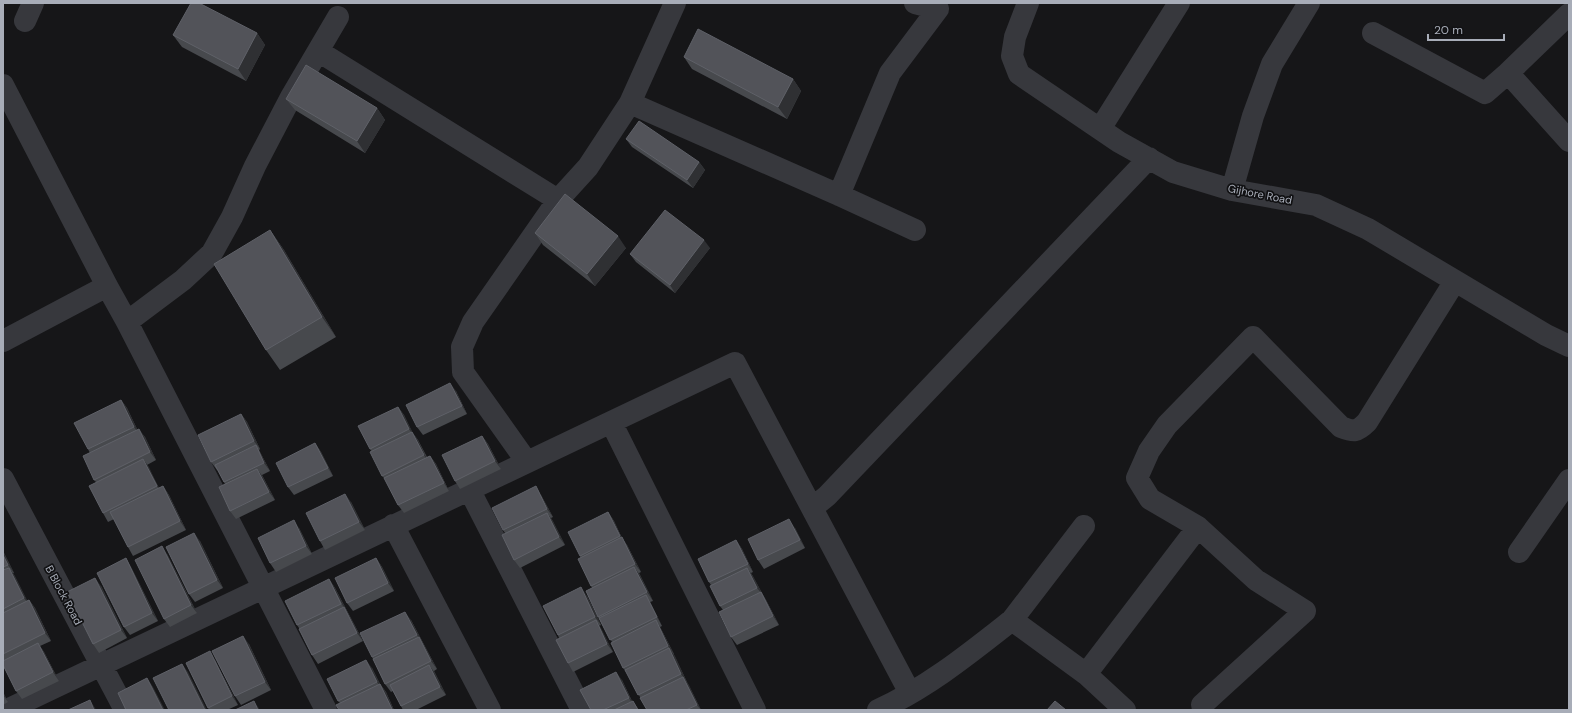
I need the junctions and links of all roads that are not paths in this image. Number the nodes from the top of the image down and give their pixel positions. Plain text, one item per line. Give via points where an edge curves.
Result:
1 (675, 3) edge
2 (915, 3) edge
3 (1028, 3) edge
4 (1180, 3) edge
5 (1308, 3) edge
6 (1569, 14) edge
7 (338, 17) dead end
8 (1373, 33) dead end
9 (318, 52) junction
10 (1508, 73) junction
11 (3, 85) edge
12 (630, 103) junction
13 (1100, 129) junction
14 (1569, 141) edge
15 (1149, 158) junction
16 (1232, 190) junction
17 (839, 195) junction
18 (558, 200) junction
19 (915, 230) dead end
20 (1456, 281) junction
21 (107, 286) junction
22 (127, 322) junction
23 (3, 341) edge
24 (1569, 346) edge
25 (611, 422) junction
26 (527, 462) junction
27 (3, 479) edge
28 (1569, 480) edge
29 (469, 489) junction
30 (812, 508) junction
31 (393, 526) junction
32 (1084, 526) dead end
33 (1198, 527) junction
34 (1519, 552) dead end
35 (263, 588) junction
36 (1012, 620) junction
37 (101, 665) junction
38 (1086, 674) junction
39 (910, 693) junction
40 (1202, 705) dead end
41 (7, 710) edge
42 (125, 710) edge
43 (326, 710) edge
44 (490, 710) edge
45 (582, 710) edge
46 (755, 710) edge
47 (878, 710) edge
48 (1125, 710) edge

1 - 12 street
2 - 17 street via 938,9 890,73
3 - 13 street, Gijhore Road via 1015,37 1012,56 1019,74
4 - 13 street
5 - 16 street via 1272,64 1253,116
6 - 10 street
7 - 9 street
8 - 10 street via 1485,93
9 - 18 street
9 - 22 street via 291,97 255,166 232,218 212,253 183,280
10 - 14 street
11 - 21 street
12 - 17 street
12 - 18 street via 588,167
13 - 15 street, Gijhore Road
15 - 16 street, Gijhore Road via 1173,172
15 - 30 street via 827,496
16 - 20 street, Gijhore Road via 1316,205 1368,229
17 - 19 street
18 - 26 street via 473,322 462,347 463,372
20 - 24 street, Gijhore Road
20 - 33 street via 1368,422 1360,430 1352,431 1341,427 1253,337 1167,425 1149,451 1137,478 1150,499
21 - 22 street
21 - 23 street
22 - 35 street
25 - 26 street
25 - 30 street via 735,362
25 - 46 street
26 - 29 street
27 - 37 street, B Block Road
28 - 34 street
29 - 31 street
29 - 45 street
30 - 39 street
31 - 35 street
31 - 44 street
32 - 36 street
33 - 38 street
33 - 40 street via 1256,580 1305,611
35 - 37 street
35 - 43 street
36 - 38 street
36 - 39 street via 958,663
37 - 41 street
37 - 42 street, B Block Road
38 - 48 street
39 - 47 street

